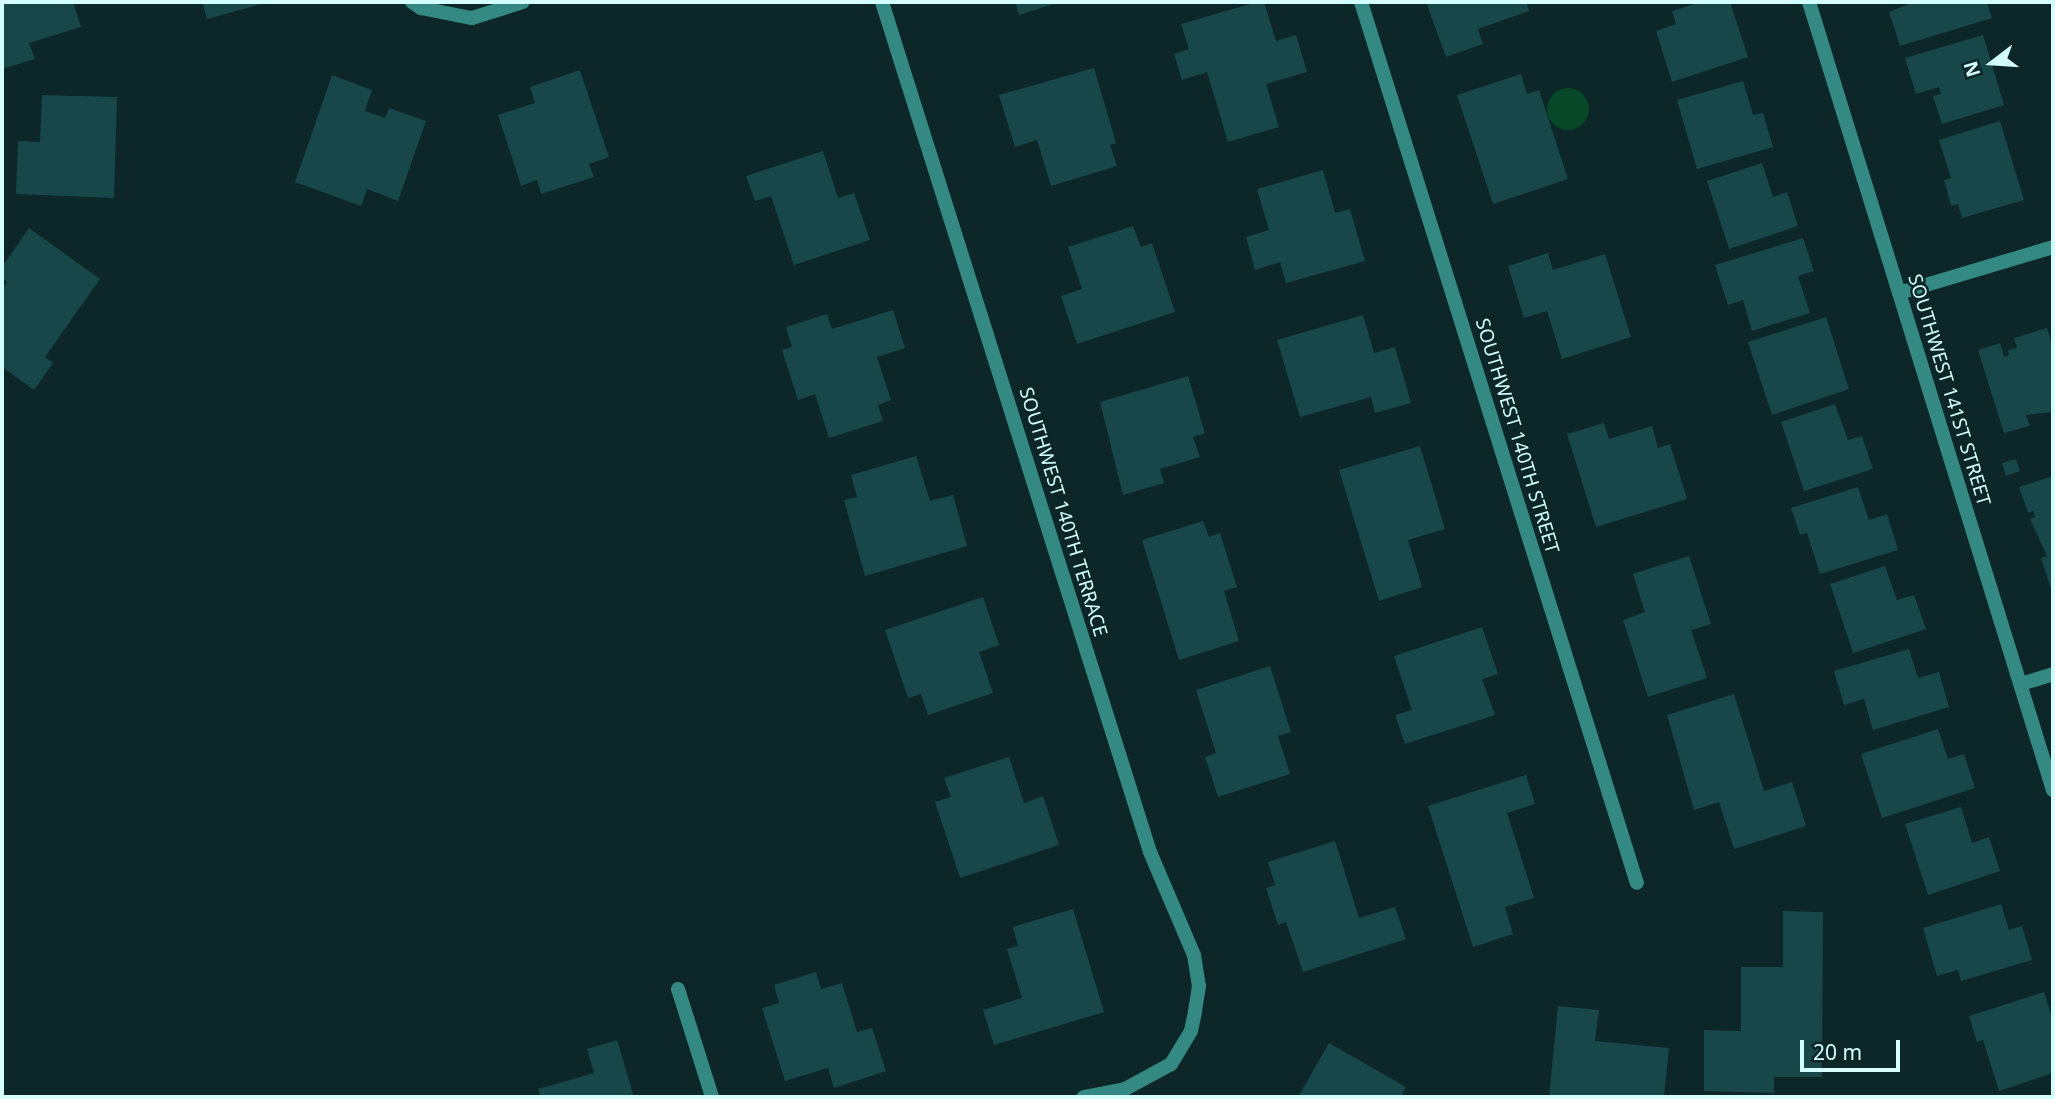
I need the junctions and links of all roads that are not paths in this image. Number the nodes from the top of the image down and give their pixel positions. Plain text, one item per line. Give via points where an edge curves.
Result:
1 (523, 2) edge
2 (882, 2) edge
3 (1361, 2) edge
4 (1809, 2) edge
5 (417, 5) edge
6 (2053, 247) edge
7 (1899, 293) junction
8 (2053, 674) edge
9 (2021, 684) junction
10 (2053, 790) edge
11 (1637, 883) dead end
12 (678, 989) dead end
13 (712, 1097) edge
14 (1084, 1097) edge

1 - 5 street via 472,18
2 - 14 street, SOUTHWEST 140TH TERRACE via 1150,852 1195,955 1199,986 1191,1031 1171,1064 1152,1078
3 - 11 street, SOUTHWEST 140TH STREET
4 - 7 street, SOUTHWEST 141ST STREET
6 - 7 street
7 - 9 street, SOUTHWEST 141ST STREET
8 - 9 street
9 - 10 street, SOUTHWEST 141ST STREET
12 - 13 street

